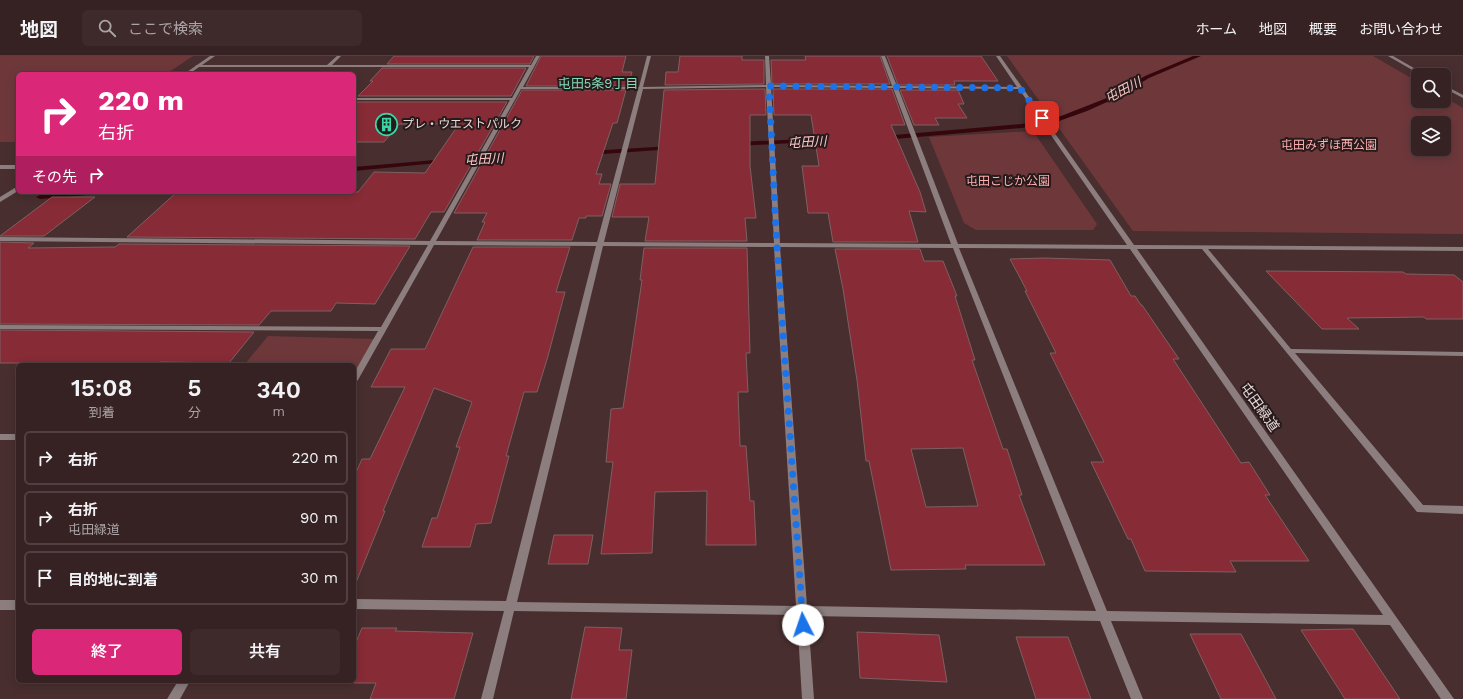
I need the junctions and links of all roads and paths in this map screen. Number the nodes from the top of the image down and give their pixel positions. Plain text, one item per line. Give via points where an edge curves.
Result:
1 (213, 56) edge
2 (339, 56) edge
3 (538, 56) edge
4 (649, 56) edge
5 (767, 56) edge
6 (883, 56) edge
7 (998, 56) edge
8 (1390, 56) edge
9 (197, 66) junction
10 (328, 66) junction
11 (532, 66) junction
12 (1411, 68) edge
13 (189, 72) edge
14 (769, 86) junction
15 (895, 87) junction
16 (520, 88) junction
17 (640, 88) junction
18 (1020, 88) junction
19 (1451, 90) edge
20 (1463, 97) edge
21 (356, 99) edge
22 (514, 99) junction
23 (0, 167) edge
24 (16, 167) edge
25 (16, 189) edge
26 (0, 200) edge
27 (0, 239) edge
28 (432, 243) junction
29 (600, 244) junction
30 (777, 245) junction
31 (955, 246) junction
32 (1132, 247) junction
33 (1202, 247) junction
34 (1463, 249) edge
35 (0, 327) edge
36 (383, 328) junction
37 (1289, 351) junction
38 (1463, 354) edge
39 (356, 376) edge
40 (0, 437) edge
41 (16, 437) edge
42 (1463, 510) edge
43 (356, 604) edge
44 (0, 605) edge
45 (16, 605) edge
46 (511, 606) junction
47 (802, 610) junction
48 (1105, 617) junction
49 (1393, 620) junction
50 (183, 683) edge
51 (173, 699) edge
52 (487, 699) edge
53 (808, 699) edge
54 (1137, 699) edge
55 (1448, 699) edge

1 - 9 street
2 - 10 street
3 - 11 street
4 - 17 street
5 - 14 street
6 - 15 street
7 - 18 street
8 - 12 street
9 - 10 street
9 - 13 street
10 - 11 street
11 - 16 street
14 - 15 street
14 - 17 street
14 - 30 street
15 - 18 street
15 - 31 street
16 - 17 street
16 - 22 street
17 - 29 street
18 - 32 street, 屯田緑道
19 - 20 street
21 - 22 street
22 - 28 street
23 - 24 street
25 - 26 street
27 - 28 street
28 - 29 street
28 - 36 street
29 - 30 street
29 - 46 street
30 - 31 street
30 - 47 street
31 - 32 street
31 - 48 street
32 - 33 street
32 - 49 street, 屯田緑道
33 - 34 street
33 - 37 street
35 - 36 street
36 - 39 street
37 - 38 street
37 - 42 street via 1420,509
40 - 41 street
43 - 46 street
44 - 45 street
46 - 47 street
46 - 52 street
47 - 48 street
47 - 53 street
48 - 49 street
48 - 54 street
49 - 55 street, 屯田緑道
50 - 51 street

